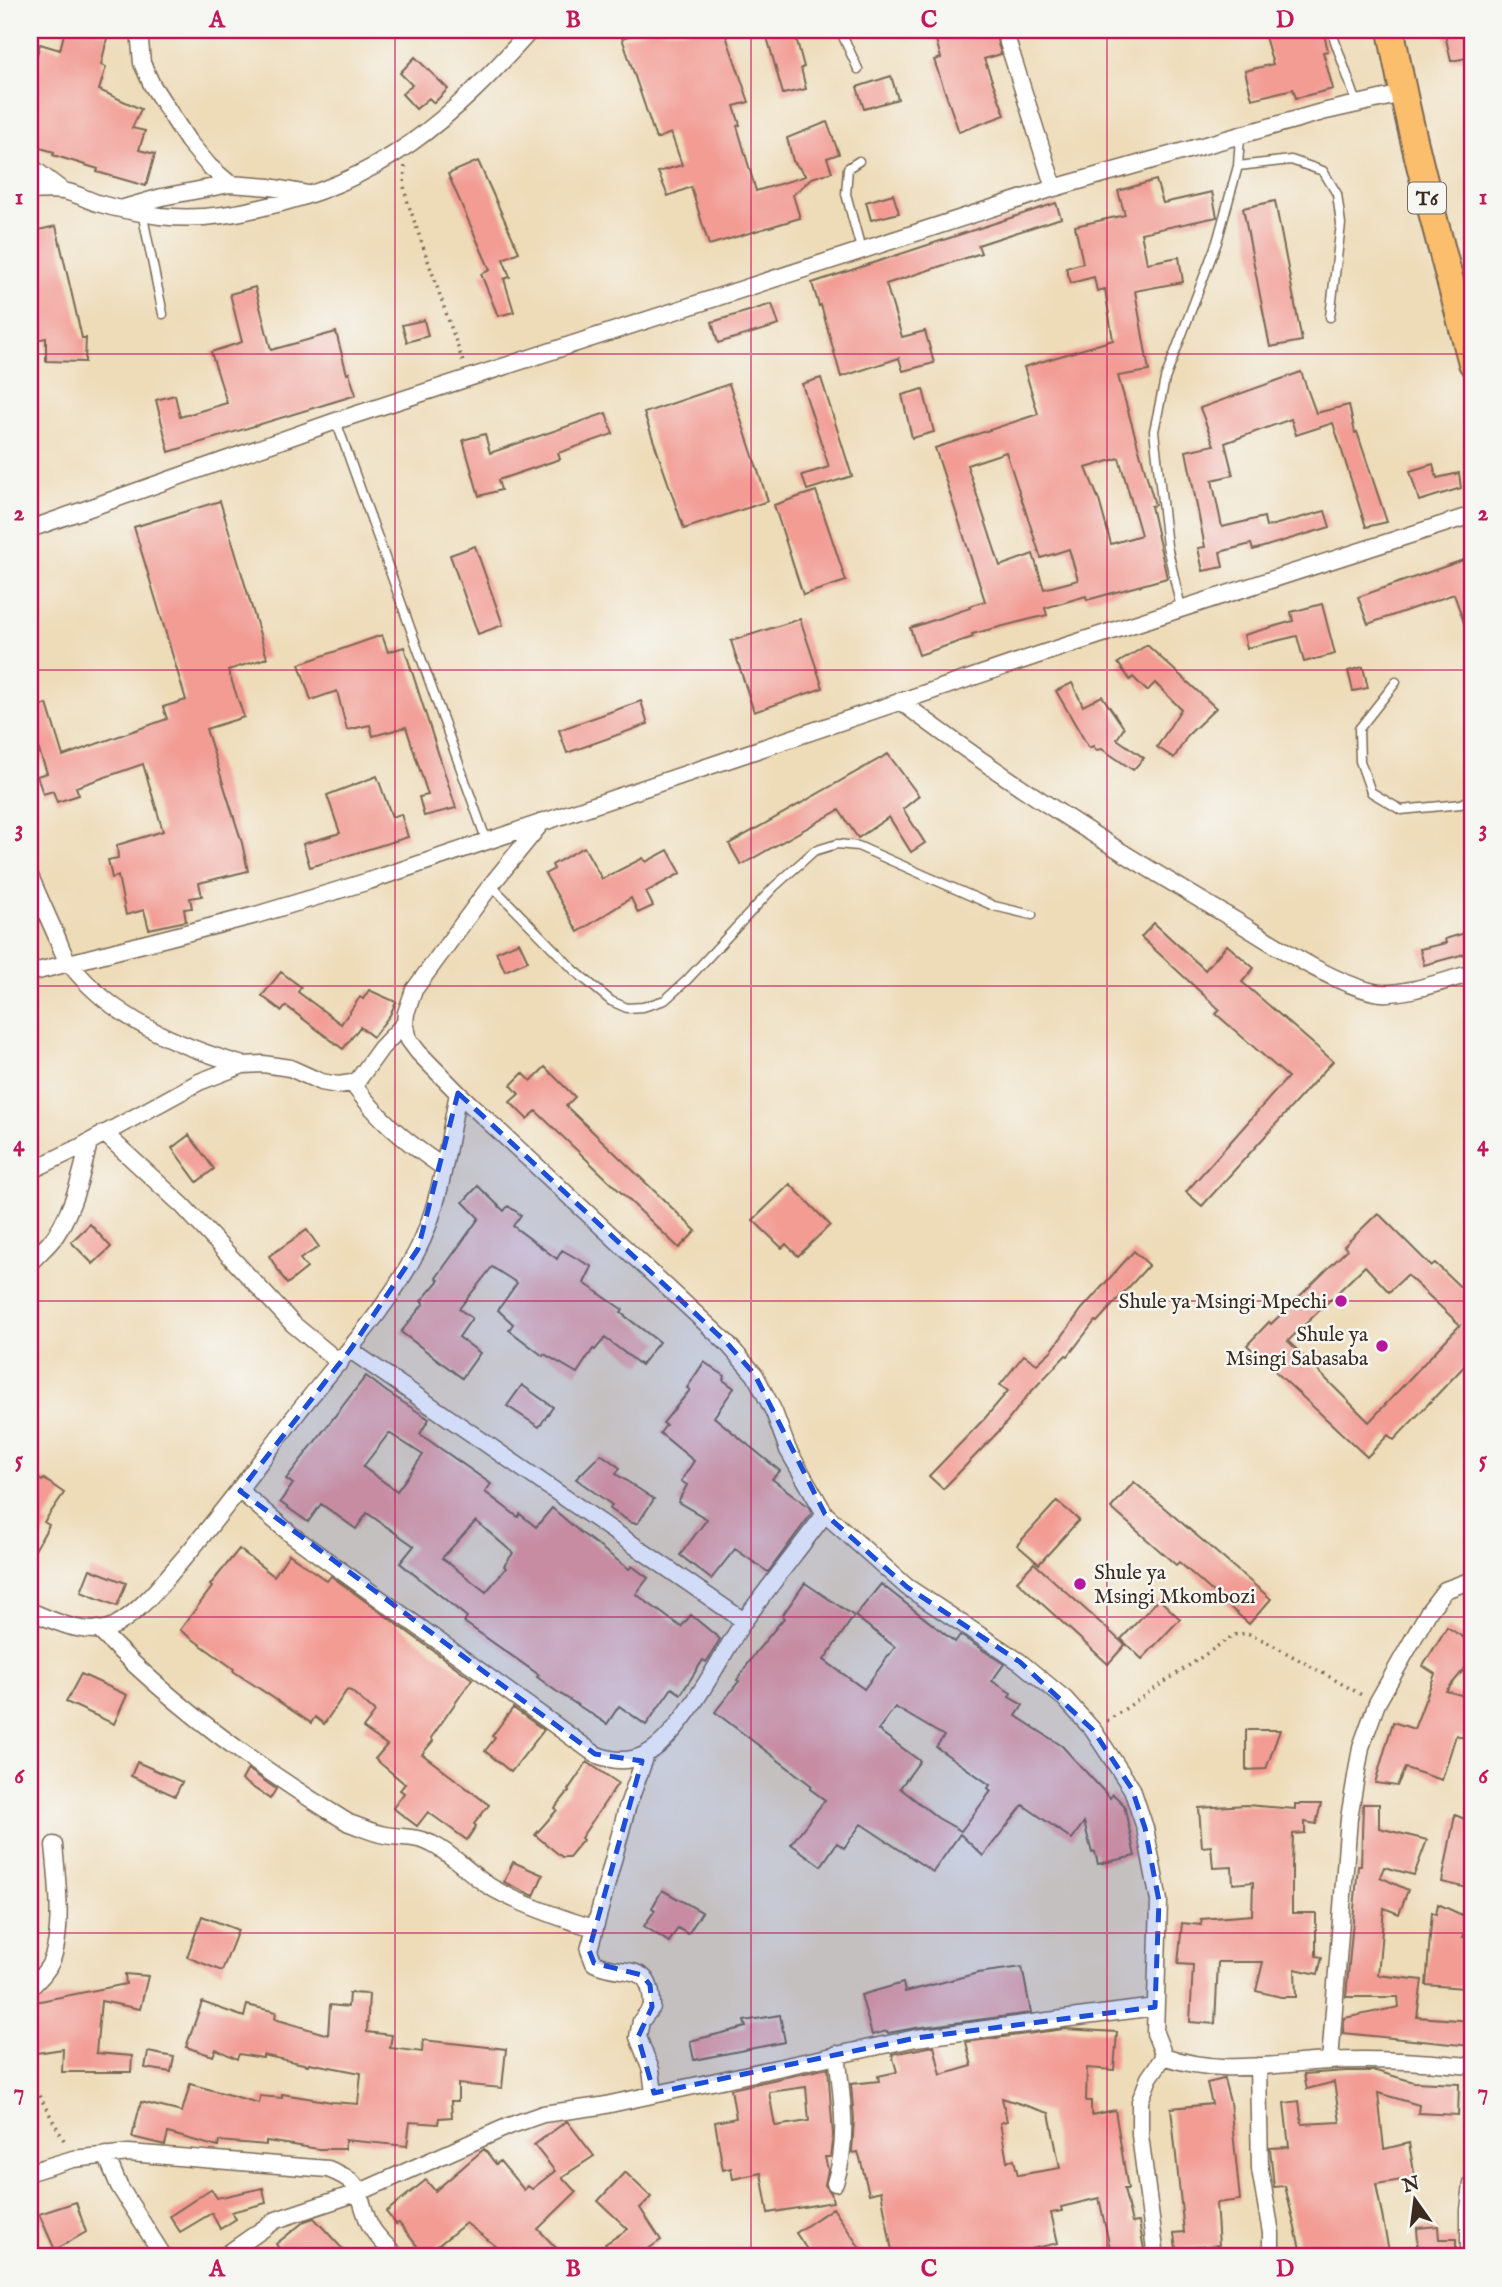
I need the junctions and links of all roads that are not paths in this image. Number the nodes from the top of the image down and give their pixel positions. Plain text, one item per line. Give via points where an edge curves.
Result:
1 (139, 30) edge
2 (531, 30) edge
3 (841, 30) edge
4 (1004, 30) edge
5 (1331, 30) edge
6 (1391, 30) edge
7 (858, 69) dead end
8 (1402, 94) junction
9 (1357, 103) junction
10 (1240, 136) junction
11 (859, 161) dead end
12 (30, 166) edge
13 (1238, 166) junction
14 (230, 184) junction
15 (1054, 188) junction
16 (30, 191) edge
17 (63, 191) junction
18 (312, 195) junction
19 (122, 209) junction
20 (142, 212) junction
21 (862, 249) junction
22 (163, 314) dead end
23 (1330, 317) dead end
24 (1472, 363) edge
25 (336, 421) junction
26 (1472, 515) edge
27 (30, 529) edge
28 (1181, 608) junction
29 (1396, 682) dead end
30 (900, 701) junction
31 (1472, 800) edge
32 (543, 821) junction
33 (487, 842) junction
34 (30, 876) edge
35 (491, 886) junction
36 (1032, 915) dead end
37 (68, 962) junction
38 (30, 973) edge
39 (1472, 973) edge
40 (405, 1023) junction
41 (243, 1065) junction
42 (352, 1083) junction
43 (458, 1093) junction
44 (104, 1133) junction
45 (89, 1142) junction
46 (443, 1167) junction
47 (30, 1171) edge
48 (30, 1263) edge
49 (345, 1356) junction
50 (240, 1491) junction
51 (825, 1514) junction
52 (1472, 1580) edge
53 (30, 1611) edge
54 (744, 1621) junction
55 (98, 1629) junction
56 (646, 1755) junction
57 (54, 1845) dead end
58 (595, 1928) junction
59 (30, 1988) edge
60 (1155, 2007) junction
61 (837, 2054) junction
62 (1164, 2056) junction
63 (1330, 2061) junction
64 (1258, 2066) junction
65 (1472, 2066) edge
66 (654, 2093) junction
67 (106, 2155) junction
68 (30, 2172) edge
69 (835, 2183) dead end
70 (1472, 2184) edge
71 (360, 2192) junction
72 (164, 2257) edge
73 (223, 2257) edge
74 (397, 2257) edge
75 (1156, 2257) edge
76 (1271, 2257) edge
77 (1469, 2257) edge

1 - 14 street via 142,63 152,85 188,141
2 - 18 street via 468,97 415,139 384,162
3 - 7 lane
4 - 15 street
5 - 9 lane
6 - 8 highway, T6
8 - 9 street
8 - 24 highway, T6
9 - 10 street
10 - 13 lane
10 - 15 street
11 - 21 lane via 848,168 846,187
12 - 17 street
13 - 23 lane via 1291,160 1323,171 1336,194 1341,224
13 - 28 lane via 1217,242 1165,379 1154,431 1167,546
14 - 18 street
14 - 19 street
15 - 21 street
16 - 17 street
17 - 19 street
18 - 20 street via 236,214 160,216
19 - 20 street
20 - 22 lane
21 - 25 street
25 - 27 street
25 - 33 lane
26 - 28 street
28 - 30 street
29 - 31 lane via 1359,729 1360,761 1371,792 1401,810
30 - 32 street
30 - 39 street via 956,744 1183,890 1348,984 1377,993 1410,990
32 - 33 street
32 - 35 street
33 - 37 street via 256,915
34 - 37 street
35 - 36 lane via 575,971 611,1001 627,1008 664,1000 774,887 814,851 837,844 858,846 994,906
35 - 40 street via 414,990
37 - 38 street
37 - 41 street via 140,1024 201,1053
40 - 42 street
40 - 43 street via 418,1052
41 - 42 street via 290,1068 321,1082
41 - 44 street via 199,1082
42 - 46 street via 370,1109 402,1139
43 - 46 street
43 - 51 street via 679,1297 755,1375 788,1450
44 - 45 street
44 - 49 street via 183,1206 293,1324
45 - 47 street
45 - 48 street via 77,1191 55,1236
46 - 49 street via 418,1250
49 - 50 street
49 - 54 street
50 - 55 street via 148,1599 114,1626
50 - 56 street via 293,1536 595,1754 608,1760
51 - 54 street
51 - 60 street via 907,1587 1020,1662 1065,1699 1093,1730 1132,1789 1145,1828 1159,1901
52 - 63 street via 1445,1590 1429,1611 1377,1703 1361,1747 1351,1806
53 - 55 street via 87,1631
54 - 56 street via 680,1722
55 - 58 street via 209,1728 349,1823 387,1836 409,1836 430,1843 489,1886
56 - 58 street
57 - 59 street via 57,1931 52,1960
58 - 66 street via 589,1950 594,1963 642,1975 650,1985 652,2007 641,2021 638,2037
60 - 61 street via 916,2038
60 - 62 street via 1155,2033
61 - 66 street
61 - 69 street via 844,2130
62 - 64 street via 1212,2068
62 - 75 street via 1140,2101 1141,2147
63 - 64 street
63 - 65 street
64 - 76 street via 1260,2169
66 - 71 street via 543,2114
67 - 68 street via 73,2158
67 - 71 street via 165,2155 328,2169 350,2180
67 - 72 street via 119,2186
70 - 77 street
71 - 73 street via 276,2220
71 - 74 street via 369,2224

